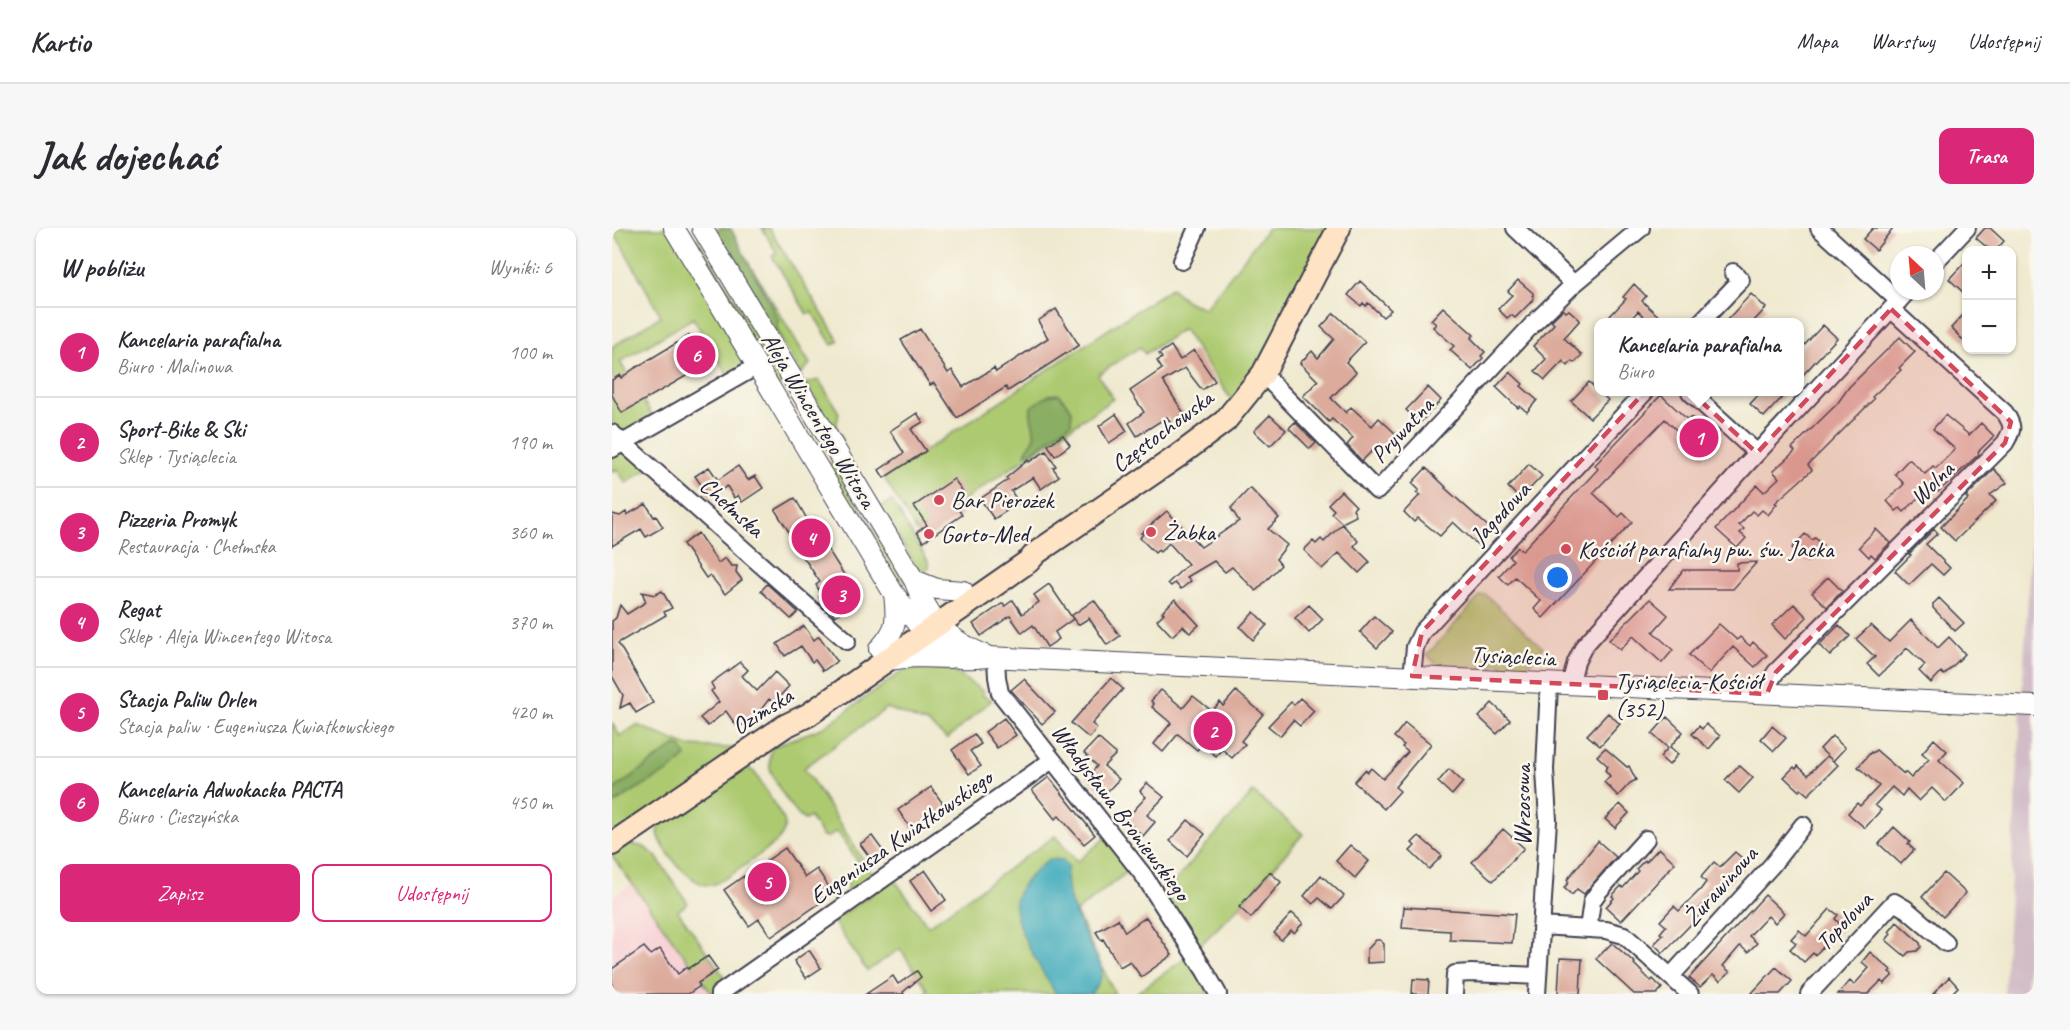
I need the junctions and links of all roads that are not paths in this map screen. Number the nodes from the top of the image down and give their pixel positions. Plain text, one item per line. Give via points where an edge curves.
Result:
1 (702, 228) edge
2 (1197, 228) edge
3 (1339, 228) edge
4 (1515, 228) edge
5 (1641, 228) edge
6 (1819, 228) edge
7 (1967, 228) edge
8 (683, 231) edge
9 (1944, 252) edge
10 (1182, 261) dead end
11 (1737, 276) dead end
12 (1574, 284) junction
13 (1890, 292) edge
14 (1899, 300) edge
15 (1704, 318) edge
16 (757, 366) junction
17 (1263, 374) junction
18 (1640, 396) edge
19 (1694, 396) edge
20 (616, 442) edge
21 (833, 447) junction
22 (1757, 453) junction
23 (813, 460) junction
24 (914, 579) junction
25 (894, 594) junction
26 (966, 597) junction
27 (927, 623) junction
28 (847, 641) dead end
29 (960, 652) junction
30 (883, 655) junction
31 (993, 657) junction
32 (1412, 676) junction
33 (1549, 684) junction
34 (1570, 685) junction
35 (1767, 694) junction
36 (2034, 706) edge
37 (1052, 760) junction
38 (1803, 825) dead end
39 (1646, 839) dead end
40 (612, 844) edge
41 (1541, 926) junction
42 (1588, 929) junction
43 (1946, 943) dead end
44 (1538, 976) junction
45 (1671, 976) junction
46 (719, 994) edge
47 (1218, 994) edge
48 (1454, 994) edge
49 (1537, 994) edge
50 (1690, 994) edge
51 (1809, 994) edge

1 - 21 street, Aleja Wincentego Witosa
2 - 10 street
3 - 17 main road, Częstochowska
4 - 12 street
5 - 12 street
6 - 13 street
7 - 9 street
8 - 16 street, Aleja Wincentego Witosa
11 - 15 street
12 - 17 street, Prywatna via 1377,491
14 - 22 street
14 - 35 street, Wolna via 2005,412 2012,431 2005,443 1776,672
16 - 20 street
16 - 23 street, Aleja Wincentego Witosa
17 - 26 main road, Częstochowska via 1225,421 1029,561
18 - 32 street, Jagodowa via 1422,632 1415,647
19 - 22 street
20 - 28 street, Chełmska
21 - 23 street
21 - 24 street, Aleja Wincentego Witosa
22 - 34 street via 1584,646
23 - 25 street, Aleja Wincentego Witosa
24 - 26 street
24 - 27 street, Aleja Wincentego Witosa
25 - 27 street, Aleja Wincentego Witosa
25 - 30 street via 897,621
26 - 27 main road, Częstochowska
26 - 29 street
27 - 29 street, Tysiąclecia via 943,654
27 - 30 main road, Ozimska
29 - 30 street via 914,657
29 - 31 street, Tysiąclecia
30 - 40 main road, Ozimska via 808,715 792,721
31 - 32 street, Tysiąclecia
31 - 37 street, Władysława Broniewskiego via 1000,693
32 - 33 street, Tysiąclecia
33 - 34 street, Tysiąclecia
33 - 41 street, Wrzosowa via 1545,770 1548,820
34 - 35 street, Tysiąclecia
35 - 36 street, Tysiąclecia
37 - 46 street, Eugeniusza Kwiatkowskiego
37 - 47 street, Władysława Broniewskiego via 1144,876
38 - 45 street, Żurawinowa
39 - 42 street via 1592,901
41 - 42 street
41 - 44 street, Wrzosowa
42 - 45 street via 1624,935
43 - 51 street, Topolowa via 1894,902
44 - 48 street via 1455,974
44 - 49 street, Wrzosowa
45 - 50 street

